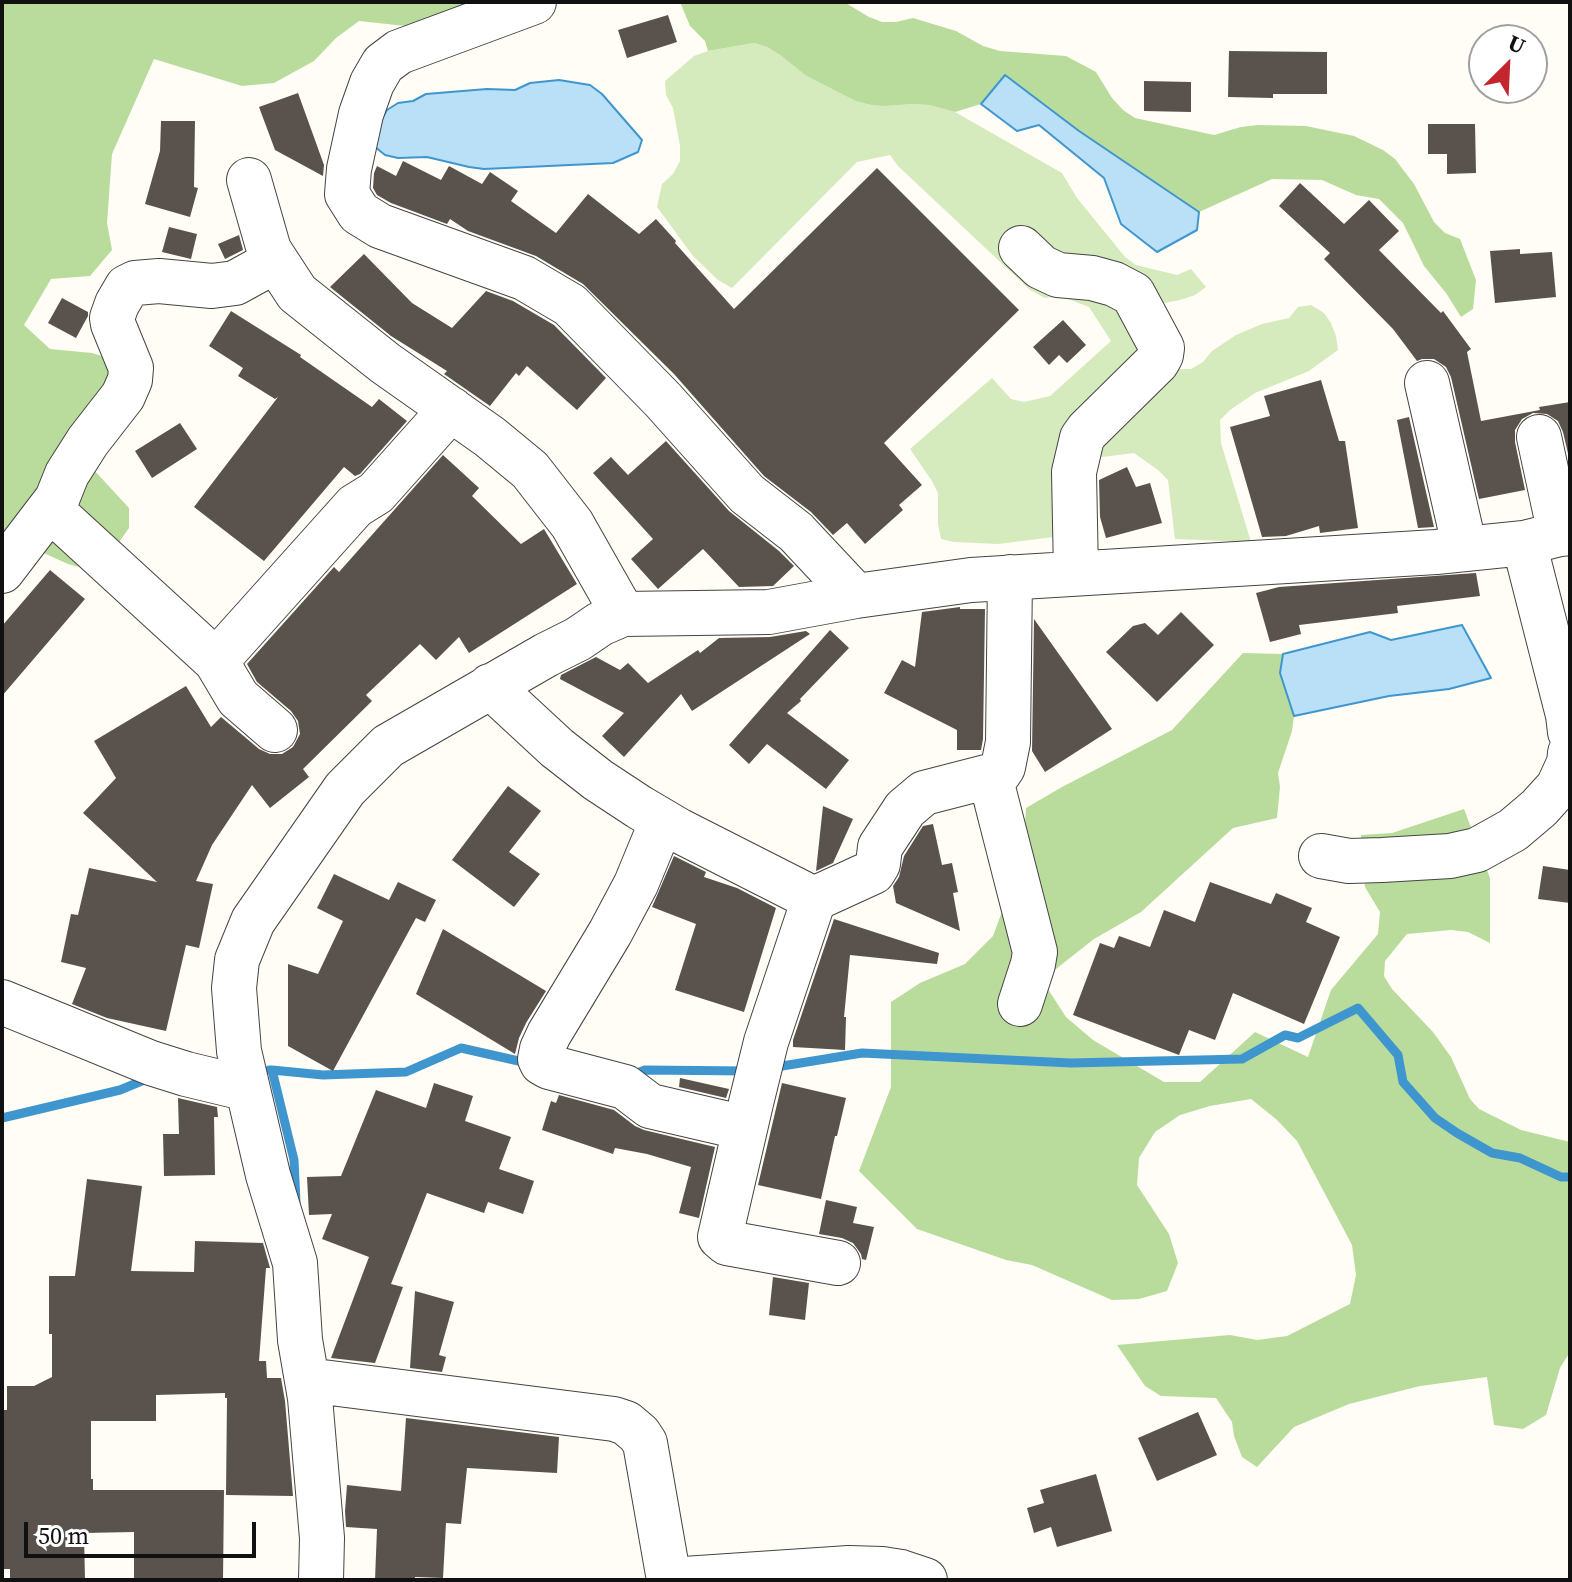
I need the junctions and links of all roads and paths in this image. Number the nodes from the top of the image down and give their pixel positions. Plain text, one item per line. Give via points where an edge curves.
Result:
1 (534, 2) edge
2 (249, 180) dead end
3 (1021, 248) dead end
4 (275, 261) junction
5 (1427, 383) dead end
6 (451, 409) junction
7 (1539, 437) dead end
8 (50, 509) junction
9 (1551, 537) edge
10 (1465, 549) junction
11 (2, 571) edge
12 (1076, 573) junction
13 (1010, 577) junction
14 (856, 596) junction
15 (623, 614) junction
16 (216, 661) junction
17 (490, 686) junction
18 (275, 730) dead end
19 (1570, 732) edge
20 (1570, 753) edge
21 (990, 776) junction
22 (662, 821) junction
23 (1321, 856) dead end
24 (814, 899) junction
25 (2, 1002) edge
26 (1020, 1004) dead end
27 (244, 1073) junction
28 (748, 1115) junction
29 (838, 1263) dead end
30 (322, 1381) junction
31 (321, 1580) edge
32 (669, 1580) edge
33 (925, 1580) edge

1 - 14 street via 399,52 383,64 361,114 347,194 359,213 380,226 524,278 570,305 747,494 796,532
2 - 4 street
3 - 12 street via 1058,275 1092,278 1133,294 1162,348 1157,362 1082,438 1074,472
4 - 6 street via 297,293
4 - 8 street via 235,283 159,281 127,287 112,318 131,368 130,380
5 - 10 street
6 - 15 street via 530,470 572,524
6 - 16 street via 376,493 355,506
7 - 9 street
8 - 11 street
8 - 16 street
9 - 10 street
9 - 19 street
10 - 12 street
12 - 13 street
13 - 14 street
13 - 21 street via 1007,752 999,773
14 - 15 street via 769,612
15 - 17 street
16 - 18 street via 238,698
17 - 22 street via 557,748
17 - 27 street via 388,746 345,789 253,921 237,960 234,988
20 - 23 street via 1558,787 1539,808 1477,850 1382,860
21 - 24 street via 924,793 905,809 879,849 873,872
21 - 26 street via 1035,952
22 - 24 street
22 - 28 street via 617,921 541,1053 542,1063 625,1087 650,1106
24 - 28 street via 766,1042
25 - 27 street via 168,1068
27 - 30 street via 295,1263 300,1340
28 - 29 street via 721,1240
30 - 31 street
30 - 32 street via 626,1423 645,1443
32 - 33 street via 849,1568 901,1572

